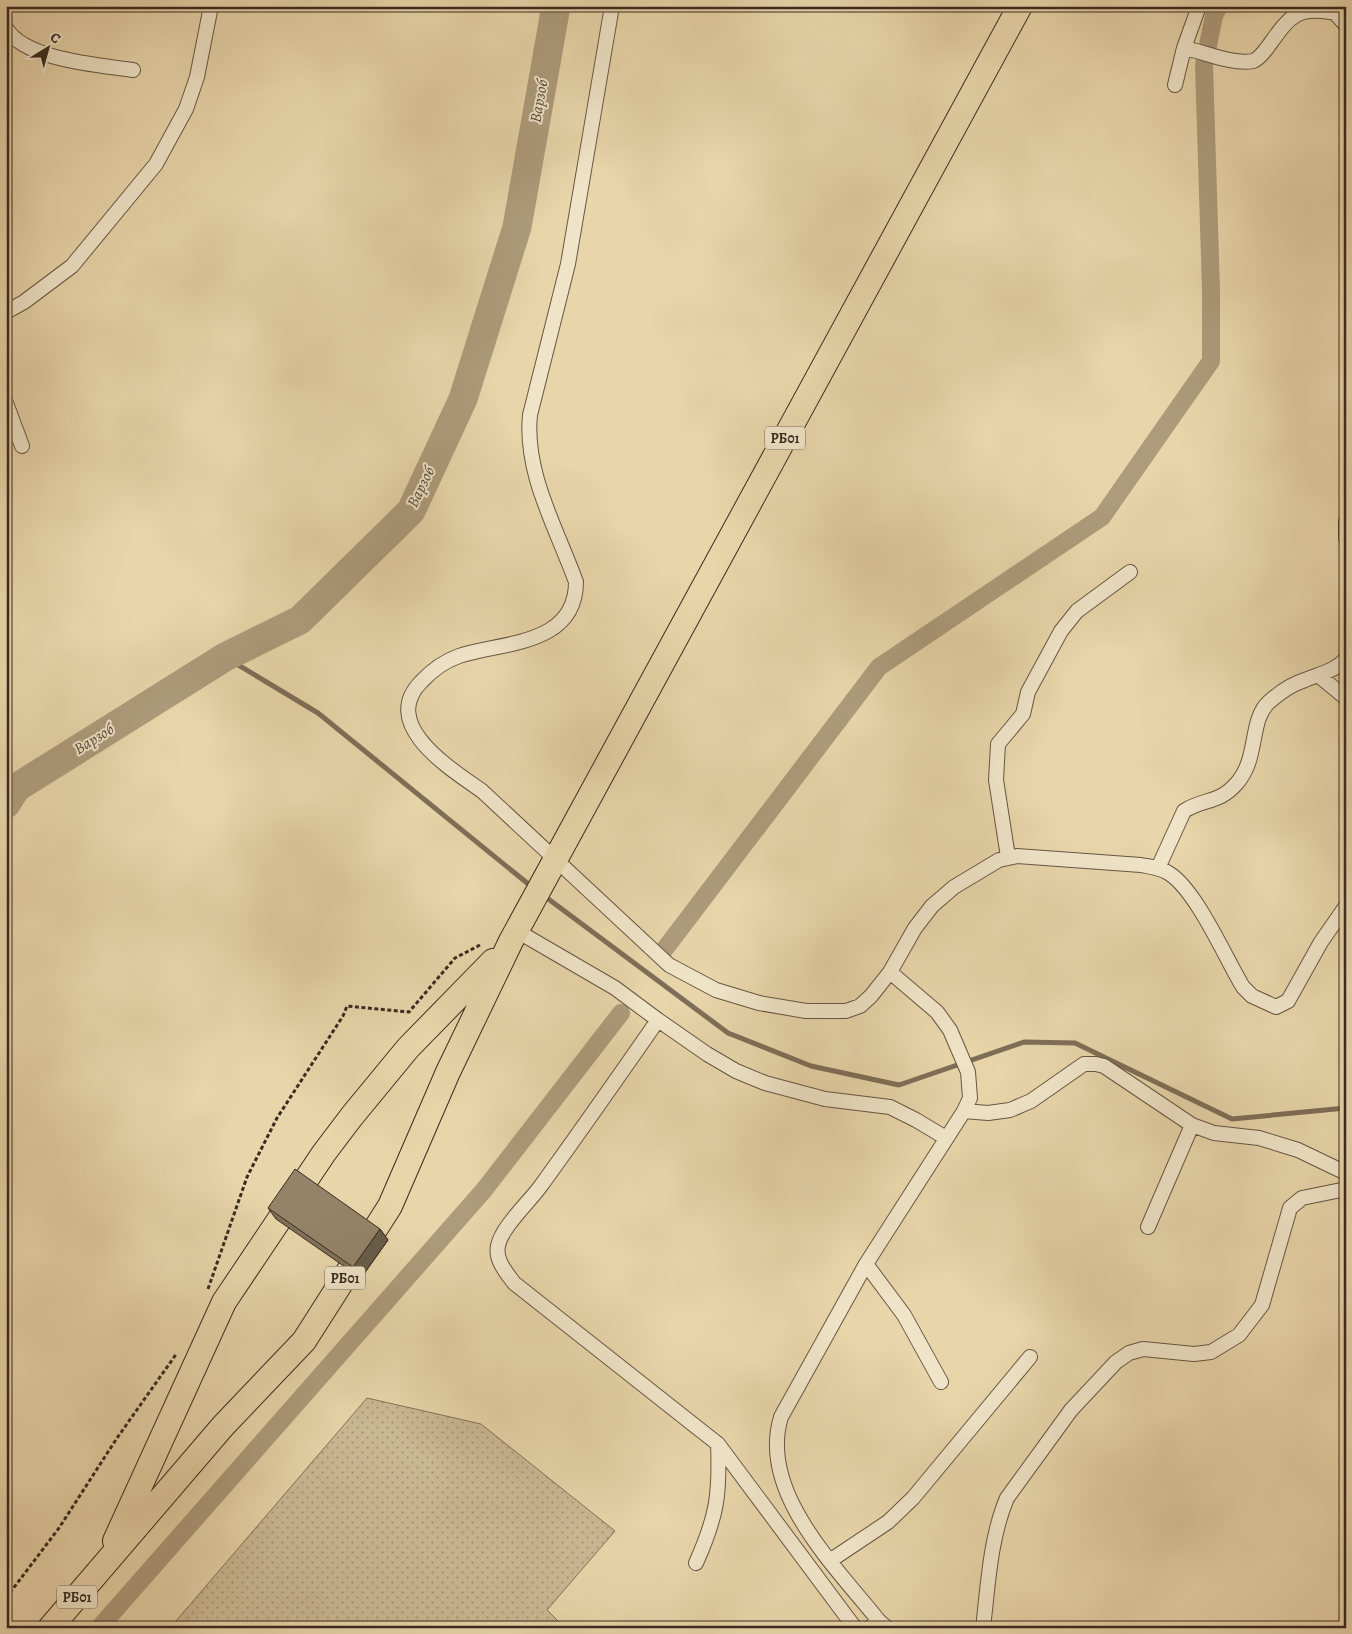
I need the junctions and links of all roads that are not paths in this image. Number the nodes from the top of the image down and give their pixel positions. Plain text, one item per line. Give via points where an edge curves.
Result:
1 (211, 6) edge
2 (612, 6) edge
3 (1020, 6) edge
4 (1199, 6) edge
5 (1346, 25) edge
6 (6, 28) edge
7 (1188, 49) junction
8 (133, 70) dead end
9 (1175, 85) dead end
10 (6, 312) edge
11 (6, 403) edge
12 (22, 446) dead end
13 (1346, 522) edge
14 (1346, 538) edge
15 (1130, 572) dead end
16 (1346, 659) edge
17 (1318, 675) junction
18 (1346, 698) edge
19 (1008, 856) junction
20 (553, 866) junction
21 (1158, 868) junction
22 (1346, 906) edge
23 (510, 932) junction
24 (890, 972) junction
25 (658, 1020) junction
26 (964, 1111) junction
27 (1192, 1125) junction
28 (946, 1138) junction
29 (1346, 1173) edge
30 (1346, 1189) edge
31 (1148, 1227) dead end
32 (866, 1264) junction
33 (1030, 1357) dead end
34 (941, 1382) dead end
35 (718, 1444) junction
36 (830, 1560) junction
37 (696, 1563) dead end
38 (104, 1566) junction
39 (878, 1625) edge
40 (50, 1628) edge
41 (855, 1628) edge
42 (982, 1628) edge

1 - 10 street via 198,77 186,109 156,164 72,266
2 - 20 street via 568,264 529,430 533,469 576,582 574,602 560,622 546,632 509,646 458,656 441,665 415,688 408,711 421,741 447,766 482,791
3 - 20 highway, РБ01
4 - 7 street
5 - 7 street via 1335,13 1306,10 1296,14 1254,61
6 - 8 street via 20,42 44,53
7 - 9 street
11 - 12 street
13 - 14 street
15 - 19 street via 1077,611 1061,631 1028,692 1024,714 998,744 996,780
16 - 17 street
17 - 18 street
17 - 21 street via 1293,685 1268,702 1261,712 1251,759 1238,782 1219,799 1184,811
19 - 21 street
19 - 24 street via 954,887 932,906 915,928
20 - 23 highway, РБ01
20 - 24 street via 669,965 716,990 787,1008 846,1011 860,1006 872,996
21 - 22 street via 1178,881 1193,898 1243,987 1252,996 1276,1007 1288,1001 1321,942
23 - 25 street via 615,988
23 - 38 highway, РБ01 via 460,997 408,1048 352,1116 224,1302
23 - 38 highway, РБ01 via 390,1206 304,1342 223,1426
24 - 26 street via 937,1012 950,1030 971,1086
25 - 28 street via 707,1054 765,1083 825,1100 890,1108
25 - 35 street via 508,1227 498,1244 497,1253 514,1283
26 - 27 street via 988,1113 1010,1110 1031,1101 1076,1068 1089,1063 1104,1066
26 - 28 street
27 - 29 street via 1214,1133 1259,1138 1298,1150
27 - 31 street
28 - 32 street
30 - 42 street via 1302,1198 1290,1208 1262,1305 1239,1335 1211,1352 1194,1354 1143,1349 1129,1353 1116,1362 1071,1410 1007,1498 1002,1510
32 - 34 street via 904,1316
32 - 36 street via 777,1431 778,1468 788,1494 804,1524
33 - 36 street via 913,1498 888,1522
35 - 37 street via 720,1488 715,1513
35 - 41 street
36 - 39 street
38 - 40 highway, РБ01

